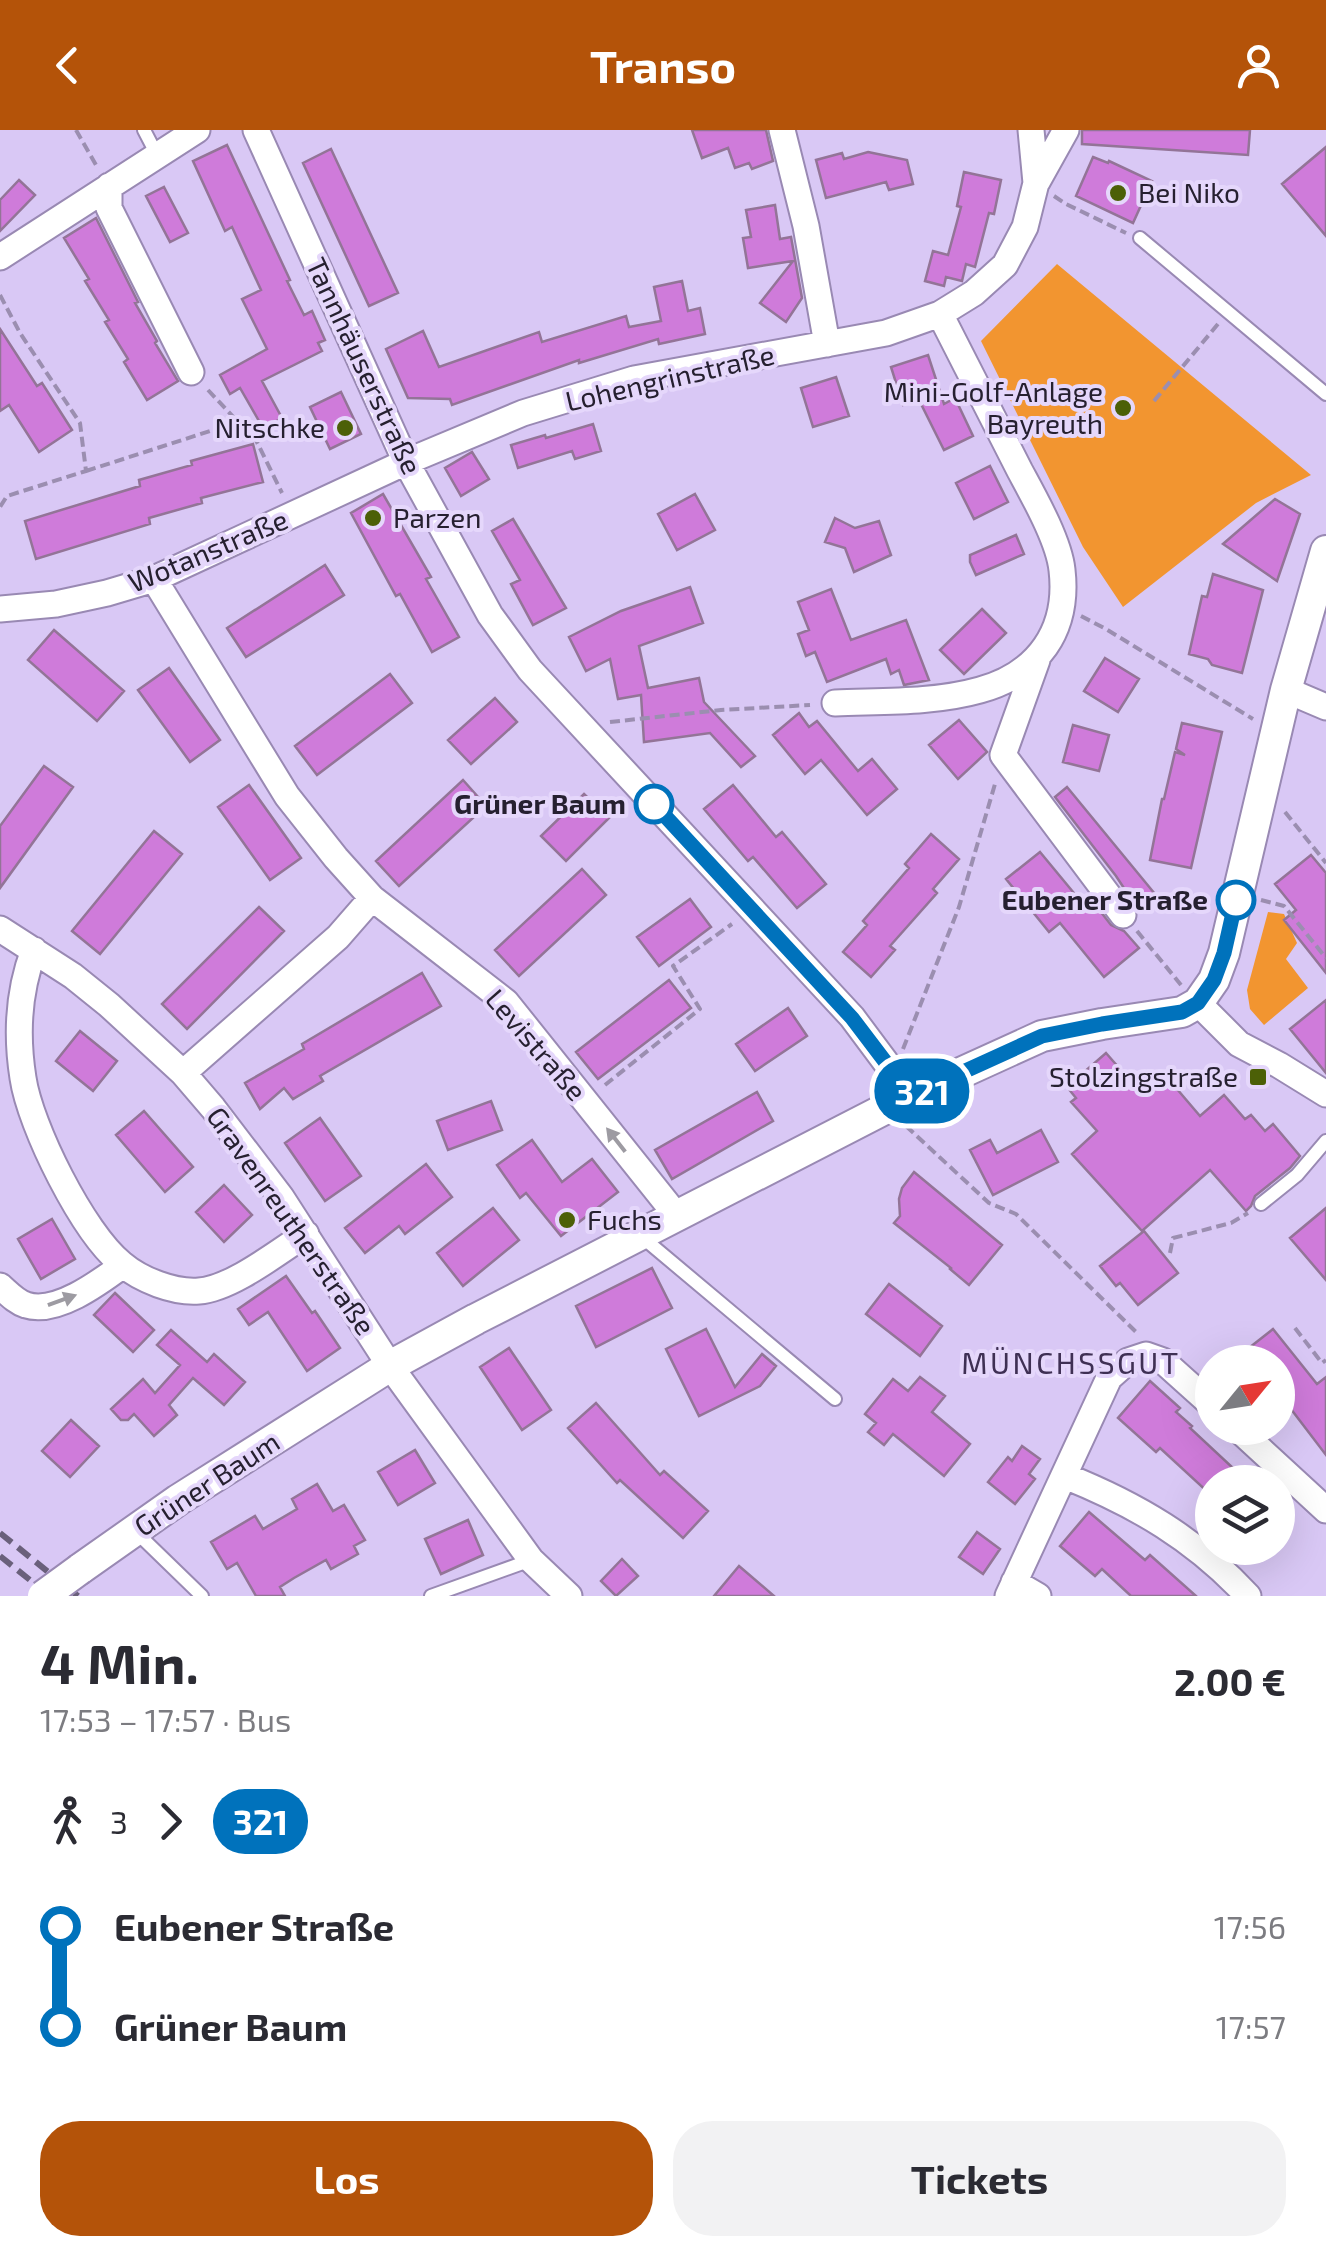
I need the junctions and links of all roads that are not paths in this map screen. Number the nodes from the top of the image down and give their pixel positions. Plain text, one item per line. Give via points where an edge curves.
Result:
1 (144, 130) edge
2 (197, 130) edge
3 (256, 130) edge
4 (782, 130) edge
5 (1032, 130) edge
6 (1066, 130) edge
7 (158, 155) junction
8 (1036, 184) junction
9 (109, 186) junction
10 (1133, 236) road end
11 (0, 257) edge
12 (940, 314) junction
13 (826, 344) junction
14 (191, 372) road end
15 (1326, 394) edge
16 (406, 462) junction
17 (1326, 552) edge
18 (154, 579) junction
19 (0, 609) edge
20 (1037, 660) junction
21 (1286, 690) junction
22 (835, 703) road end
23 (1326, 706) edge
24 (372, 898) junction
25 (1124, 916) road end
26 (0, 929) edge
27 (34, 950) junction
28 (1190, 994) junction
29 (183, 1073) junction
30 (898, 1092) junction
31 (1326, 1094) edge
32 (1326, 1141) edge
33 (1261, 1204) road end
34 (676, 1216) junction
35 (306, 1234) junction
36 (640, 1235) junction
37 (123, 1265) junction
38 (0, 1286) edge
39 (390, 1366) junction
40 (1195, 1389) edge
41 (835, 1399) dead end
42 (1255, 1445) edge
43 (1065, 1476) junction
44 (1326, 1510) edge
45 (134, 1530) junction
46 (531, 1560) junction
47 (1011, 1589) edge
48 (42, 1596) edge
49 (202, 1596) edge
50 (432, 1596) edge
51 (569, 1596) edge
52 (1038, 1596) edge
53 (1248, 1596) edge

1 - 7 lane
2 - 7 street
3 - 16 street, Tannhäuserstraße
4 - 13 street
5 - 8 street
6 - 8 street
7 - 9 street
8 - 12 street, Lohengrinstraße via 1025,227 1005,265
9 - 11 street
9 - 14 street via 109,208
10 - 15 lane
12 - 13 street, Lohengrinstraße
12 - 20 street via 1046,521 1062,568 1054,635
13 - 16 street, Lohengrinstraße via 634,380 523,414
16 - 18 street, Wotanstraße
16 - 30 street, Tannhäuserstraße via 490,615 530,670 852,1018
17 - 21 street
18 - 19 street, Wotanstraße via 56,604
18 - 24 street, Levistraße via 287,796
20 - 22 street via 982,690
20 - 25 street via 1003,756
21 - 23 street
21 - 28 street via 1224,953 1214,980
24 - 29 street via 338,937
34 -> 24 street, Levistraße via 506,1002
26 - 27 street, Gravenreutherstraße
27 - 29 street, Gravenreutherstraße via 109,1005
27 - 37 street via 19,1022 27,1100 70,1193
28 - 30 street, Grüner Baum via 1182,1012 1042,1036
28 - 31 street via 1239,1044
29 - 35 street, Gravenreutherstraße
30 - 34 street, Grüner Baum
32 - 33 lane
34 - 36 street, Grüner Baum
35 - 37 street via 228,1283 195,1292
35 - 39 street, Gravenreutherstraße
36 - 39 street, Grüner Baum
36 - 41 lane
38 -> 37 street via 26,1306 40,1307 68,1300
39 - 45 street, Grüner Baum
39 - 46 street, Gravenreutherstraße
40 - 43 street via 1163,1360 1146,1355 1128,1362 1109,1378
42 - 44 street
43 - 47 street
43 - 53 street via 1158,1520
45 - 48 street, Grüner Baum, bridge
45 - 49 lane
46 - 50 lane
46 - 51 street, Gravenreutherstraße
47 - 52 street

